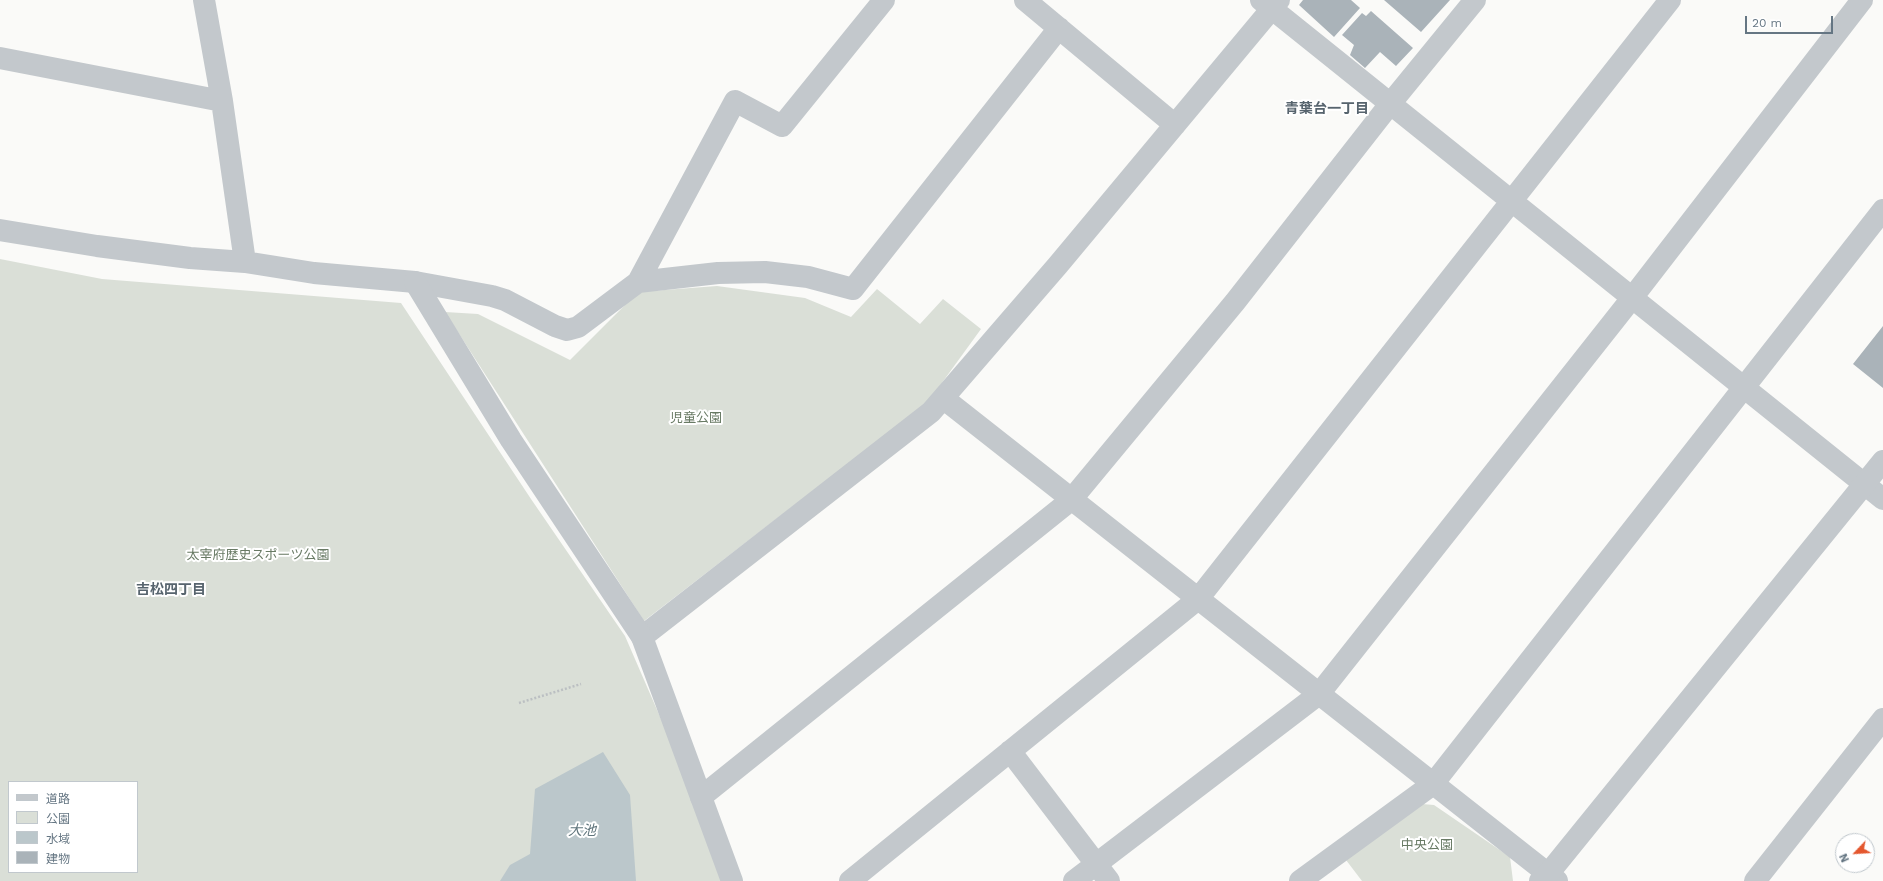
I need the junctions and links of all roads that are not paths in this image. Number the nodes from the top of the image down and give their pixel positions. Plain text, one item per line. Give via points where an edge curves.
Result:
1 (204, 0) edge
2 (884, 0) edge
3 (1025, 0) edge
4 (1475, 0) edge
5 (1670, 0) edge
6 (1862, 0) edge
7 (1270, 3) edge
8 (1059, 28) junction
9 (0, 58) edge
10 (222, 101) junction
11 (1390, 104) junction
12 (1175, 126) junction
13 (1511, 201) junction
14 (1883, 210) edge
15 (0, 230) edge
16 (245, 262) junction
17 (415, 282) junction
18 (638, 282) junction
19 (1632, 298) junction
20 (1744, 388) junction
21 (943, 398) junction
22 (1883, 461) edge
23 (1865, 485) junction
24 (1883, 499) edge
25 (1072, 500) junction
26 (1198, 600) junction
27 (642, 637) junction
28 (1319, 694) junction
29 (1883, 720) edge
30 (1010, 751) junction
31 (1432, 784) junction
32 (701, 797) junction
33 (1103, 873) edge
34 (1548, 879) edge
35 (732, 881) edge
36 (850, 881) edge
37 (1074, 881) edge
38 (1300, 881) edge
39 (1756, 881) edge

1 - 10 street
2 - 18 street via 782,126 735,101
3 - 8 street
4 - 11 street
5 - 13 street
6 - 19 street
7 - 11 street
7 - 12 street
8 - 12 street
8 - 18 street via 853,289 808,277 765,272 718,273
9 - 10 street
10 - 16 street
11 - 13 street
11 - 25 street via 1235,302
12 - 21 street
13 - 19 street
13 - 26 street
14 - 20 street
15 - 16 street via 97,246
16 - 17 street via 314,273
17 - 18 street via 505,300 567,330 578,328
17 - 27 street via 511,440
19 - 20 street
19 - 28 street
20 - 23 street
20 - 31 street
21 - 25 street
21 - 27 street via 931,412
22 - 23 street
23 - 24 street
23 - 34 street
25 - 26 street
25 - 32 street
26 - 28 street
26 - 30 street
27 - 32 street
28 - 31 street
28 - 33 street
29 - 39 street
30 - 33 street
30 - 36 street
31 - 34 street
31 - 38 street
32 - 35 street
33 - 37 street

